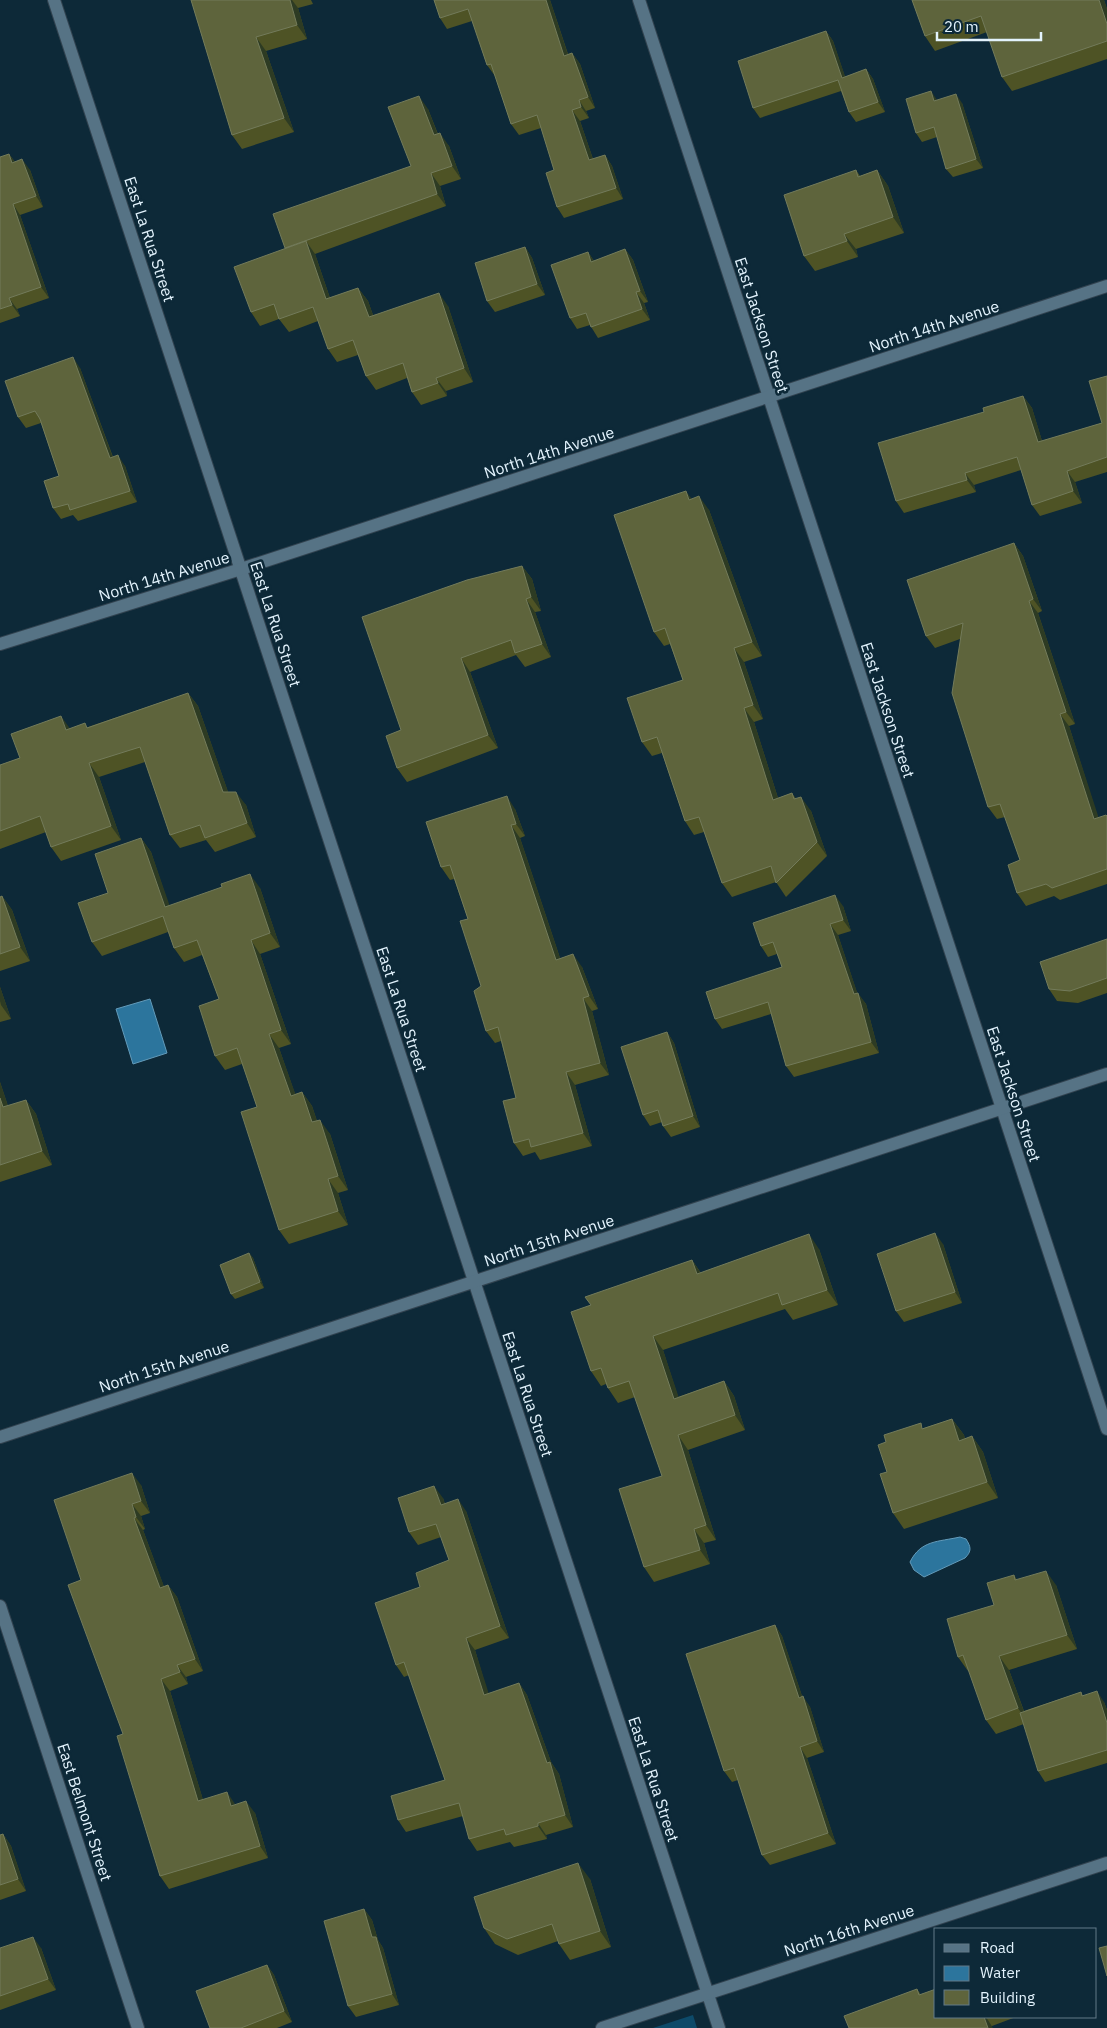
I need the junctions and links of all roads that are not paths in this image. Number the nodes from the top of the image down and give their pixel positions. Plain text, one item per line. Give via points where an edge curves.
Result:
1 (54, 0) edge
2 (639, 0) edge
3 (1107, 286) edge
4 (768, 397) junction
5 (241, 570) junction
6 (0, 644) edge
7 (1107, 1074) edge
8 (1002, 1109) junction
9 (474, 1282) junction
10 (1107, 1429) edge
11 (0, 1437) edge
12 (0, 1606) edge
13 (1107, 1863) edge
14 (708, 1993) junction
15 (138, 2028) edge
16 (602, 2028) edge
17 (719, 2028) edge

1 - 5 street, East La Rua Street
2 - 4 street, East Jackson Street
3 - 4 street, North 14th Avenue
4 - 5 street, North 14th Avenue
4 - 8 street, East Jackson Street
5 - 6 street, North 14th Avenue
5 - 9 street, East La Rua Street
7 - 8 street, North 15th Avenue
8 - 9 street, North 15th Avenue
8 - 10 street, East Jackson Street
9 - 11 street, North 15th Avenue
9 - 14 street, East La Rua Street
12 - 15 street, East Belmont Street
13 - 14 street, North 16th Avenue
14 - 16 street, North 16th Avenue
14 - 17 street, East La Rua Street

